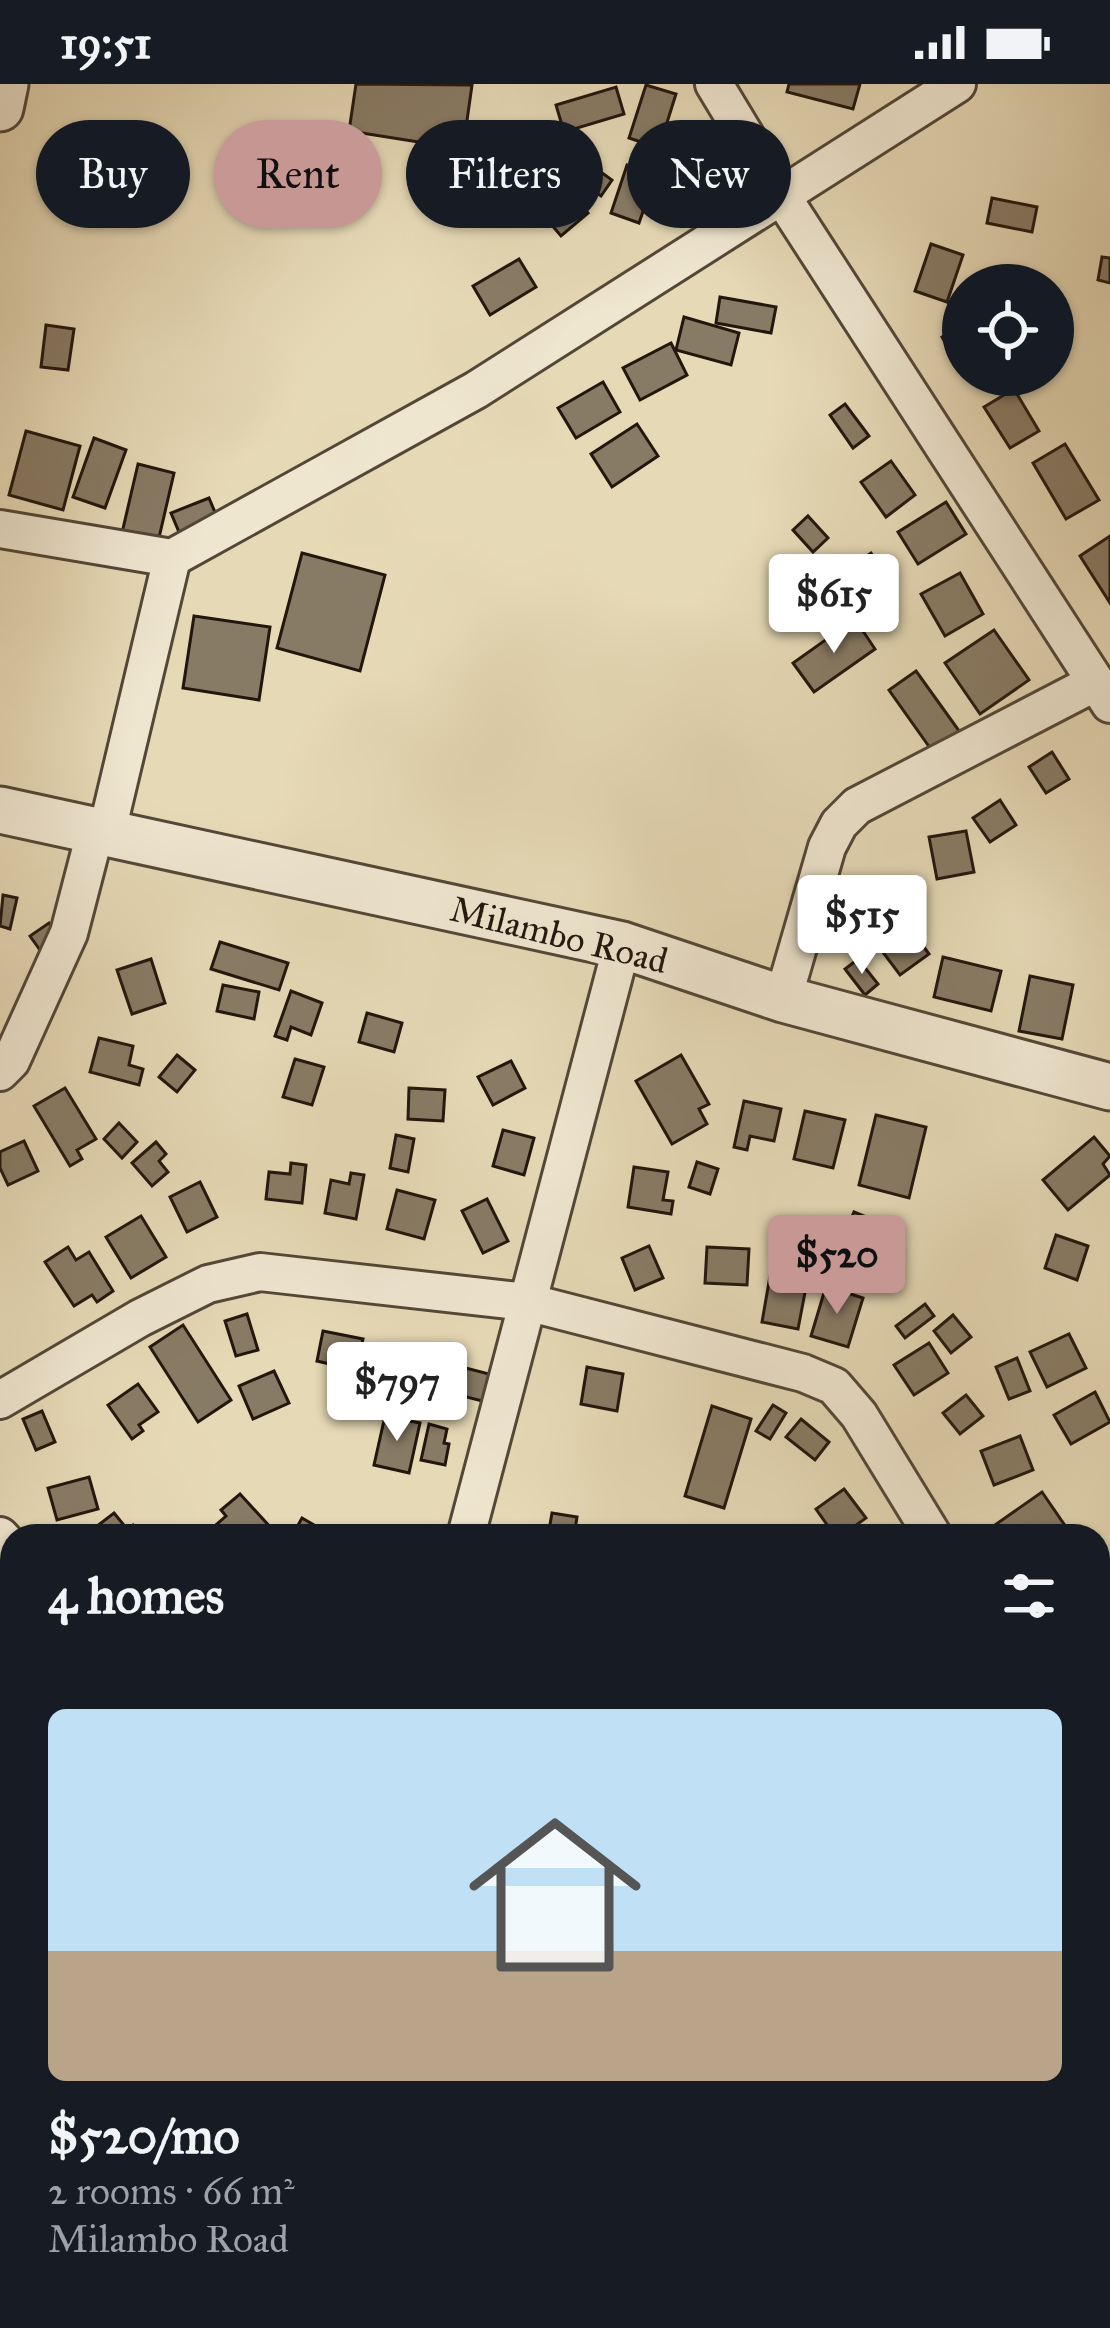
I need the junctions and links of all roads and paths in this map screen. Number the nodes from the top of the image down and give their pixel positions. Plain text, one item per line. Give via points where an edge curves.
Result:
1 (5, 84) edge
2 (715, 84) edge
3 (957, 84) edge
4 (0, 107) edge
5 (736, 120) edge
6 (791, 189) edge
7 (791, 210) edge
8 (729, 228) edge
9 (0, 530) edge
10 (172, 558) junction
11 (1101, 678) edge
12 (0, 810) edge
13 (102, 830) junction
14 (622, 945) junction
15 (783, 999) junction
16 (0, 1072) edge
17 (1110, 1088) edge
18 (527, 1302) junction
19 (0, 1400) edge
20 (469, 1524) edge
21 (926, 1524) edge

1 - 4 street
2 - 5 street
3 - 6 street
7 - 11 street
8 - 10 street via 476,390
9 - 10 street
10 - 13 street
11 - 15 street via 856,806 827,847
12 - 13 street, Milambo Road
13 - 14 street, Milambo Road
13 - 16 street via 70,933
14 - 15 street, Milambo Road
14 - 18 street
15 - 17 street, Milambo Road
18 - 19 street via 260,1272 208,1284
18 - 20 street
18 - 21 street via 834,1386

